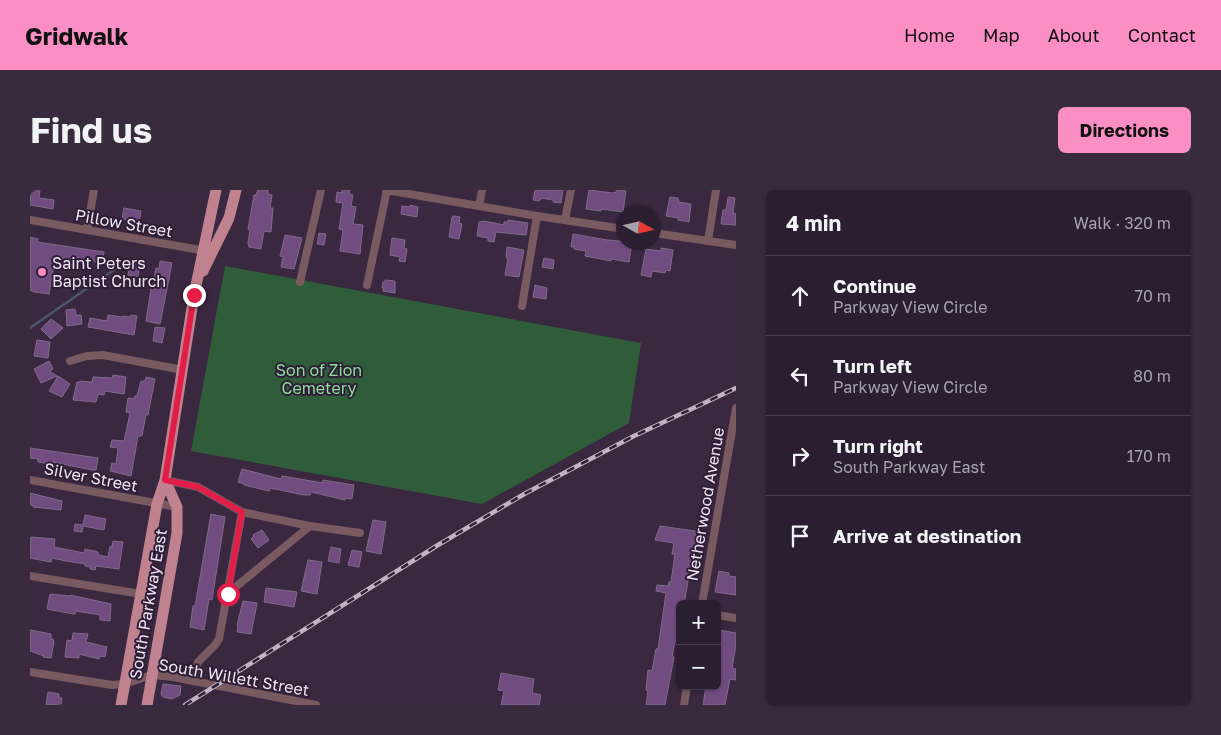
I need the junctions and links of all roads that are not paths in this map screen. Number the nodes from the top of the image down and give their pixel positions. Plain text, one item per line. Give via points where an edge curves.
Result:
1 (94, 190) edge
2 (216, 190) edge
3 (236, 190) edge
4 (321, 190) edge
5 (386, 190) edge
6 (482, 190) edge
7 (571, 190) edge
8 (716, 190) edge
9 (402, 191) edge
10 (479, 206) junction
11 (537, 216) junction
12 (30, 220) edge
13 (566, 220) junction
14 (616, 228) edge
15 (87, 230) junction
16 (661, 234) edge
17 (708, 241) junction
18 (736, 245) edge
19 (208, 251) junction
20 (300, 282) dead end
21 (367, 285) dead end
22 (522, 306) dead end
23 (70, 362) dead end
24 (183, 370) junction
25 (736, 408) edge
26 (30, 480) edge
27 (165, 480) junction
28 (157, 504) junction
29 (177, 507) junction
30 (242, 512) junction
31 (310, 526) junction
32 (360, 533) dead end
33 (30, 576) edge
34 (141, 594) junction
35 (228, 594) junction
36 (703, 600) edge
37 (721, 616) edge
38 (736, 618) edge
39 (30, 672) edge
40 (152, 675) junction
41 (192, 681) junction
42 (124, 684) junction
43 (686, 690) edge
44 (121, 705) edge
45 (147, 705) edge
46 (316, 705) edge
47 (684, 705) edge

1 - 15 street
2 - 19 main road, South Parkway East
3 - 19 main road, South Parkway East via 229,218
4 - 20 street
5 - 9 street
5 - 21 street
6 - 10 street
7 - 13 street
8 - 17 street
9 - 10 street
10 - 11 street
11 - 13 street
11 - 22 street
12 - 15 street, Pillow Street
13 - 14 street
15 - 19 street, Pillow Street
16 - 17 street
17 - 18 street
19 - 24 main road, South Parkway East via 194,295
23 - 24 street via 103,355
24 - 27 main road, South Parkway East
25 - 36 street, Netherwood Avenue
26 - 28 street, Silver Street
27 - 28 main road, South Parkway East
27 - 29 main road, South Parkway East
27 - 30 street via 198,487
28 - 29 street, Silver Street
28 - 34 main road, South Parkway East
29 - 40 main road, South Parkway East via 176,541
30 - 31 street
30 - 35 street
31 - 32 street
31 - 35 street
33 - 34 street
34 - 42 main road, South Parkway East
35 - 41 street via 219,639 198,662
37 - 38 street
39 - 42 street, South Willett Street via 112,685
40 - 41 street, South Willett Street
40 - 42 street, South Willett Street
40 - 45 main road, South Parkway East
41 - 46 street, South Willett Street
42 - 44 main road, South Parkway East
43 - 47 street

